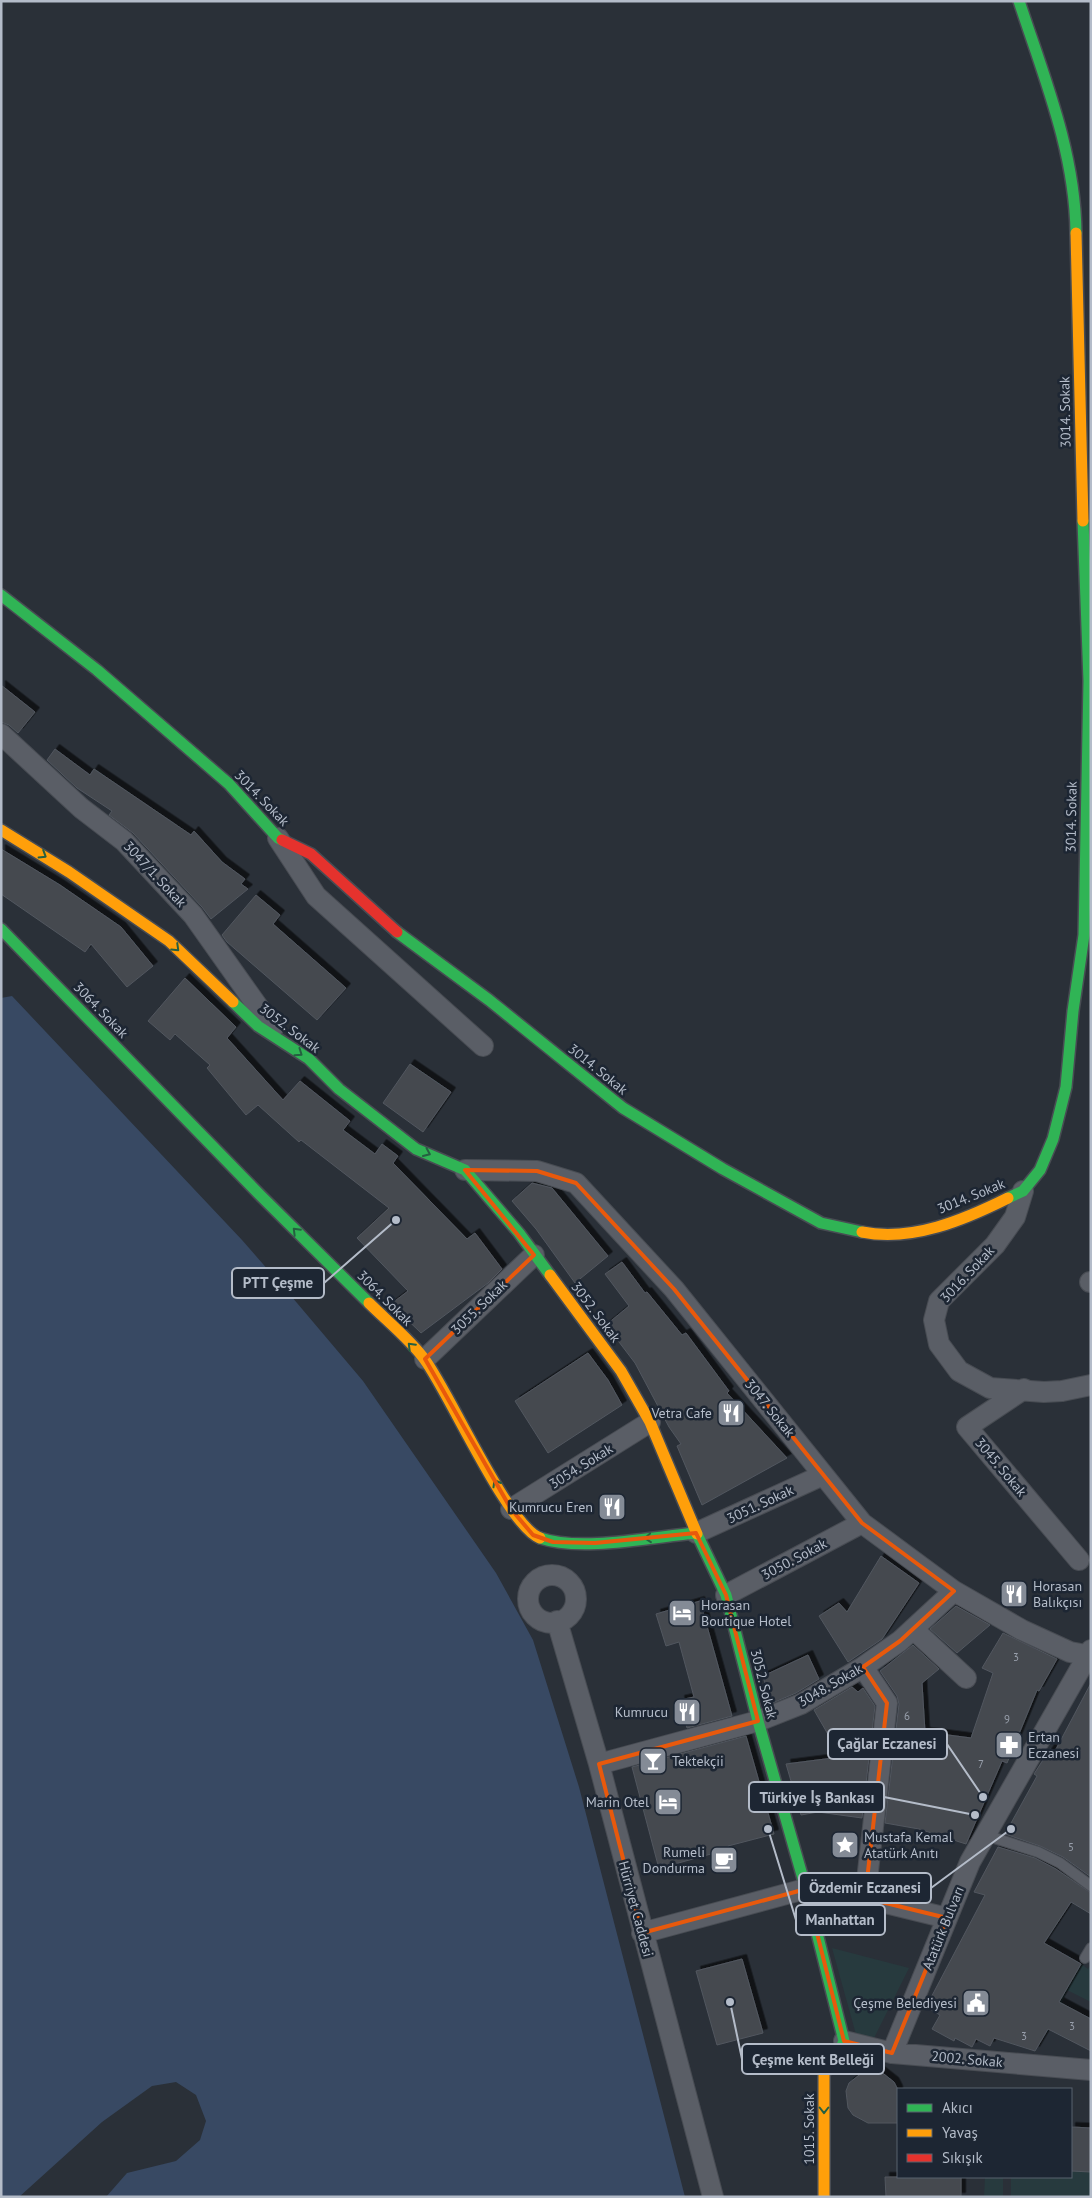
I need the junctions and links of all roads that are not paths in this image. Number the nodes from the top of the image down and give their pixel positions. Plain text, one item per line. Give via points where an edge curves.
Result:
1 (1018, 1) edge
2 (1086, 474) edge
3 (1088, 563) edge
4 (1, 595) edge
5 (1, 734) edge
6 (1, 830) edge
7 (278, 838) junction
8 (1, 929) edge
9 (281, 1040) junction
10 (483, 1046) dead end
11 (465, 1170) junction
12 (1023, 1191) junction
13 (534, 1255) junction
14 (425, 1359) junction
15 (1091, 1385) edge
16 (1024, 1389) junction
17 (650, 1422) junction
18 (823, 1475) junction
19 (511, 1509) junction
20 (862, 1523) junction
21 (696, 1533) junction
22 (1078, 1560) dead end
23 (954, 1591) junction
24 (726, 1595) junction
25 (557, 1621) dead end
26 (913, 1629) junction
27 (1090, 1654) edge
28 (863, 1667) junction
29 (966, 1678) dead end
30 (758, 1721) junction
31 (599, 1764) junction
32 (985, 1835) junction
33 (1091, 1886) edge
34 (806, 1889) junction
35 (866, 1898) junction
36 (947, 1918) junction
37 (642, 1933) junction
38 (1091, 1948) edge
39 (1085, 1958) dead end
40 (844, 2041) junction
41 (892, 2053) junction
42 (832, 2066) junction
43 (1091, 2070) edge
44 (837, 2077) dead end
45 (713, 2197) edge
46 (824, 2197) edge

1 - 2 street, 3014. Sokak via 1070,164 1076,225
2 - 3 street, 3014. Sokak
3 - 12 street, 3014. Sokak via 1084,935 1066,1087 1053,1138 1040,1170
4 - 7 street, 3014. Sokak via 97,670 229,784
5 - 9 street, 3047/1. Sokak via 81,808 124,841 193,915
6 -> 9 street, 3052. Sokak via 169,941 258,1026
7 - 10 street via 316,896
7 - 12 street, 3014. Sokak via 310,854 400,935 489,1000 623,1108 821,1223 865,1233 904,1234 936,1227
14 -> 8 street, 3064. Sokak
9 -> 11 street, 3052. Sokak via 309,1059 339,1089 416,1148
11 - 13 street, 3052. Sokak via 519,1232
11 - 18 street, 3047. Sokak via 537,1171 576,1183 674,1289
12 - 16 street, 3016. Sokak via 1015,1217 996,1245 939,1301 934,1320 939,1344 959,1371 990,1388
13 - 14 street, 3055. Sokak
13 - 17 street, 3052. Sokak via 621,1371
19 -> 14 street, 3064. Sokak
15 - 16 street, 3016. Sokak via 1062,1391
16 - 22 street, 3045. Sokak via 967,1427
17 - 19 street, 3054. Sokak
17 - 21 street, 3052. Sokak
18 - 20 street, 3047. Sokak
18 - 21 street, 3051. Sokak
21 -> 19 street, 3064. Sokak via 595,1543 553,1542 533,1535
20 - 23 street, 3047. Sokak
20 - 24 street, 3050. Sokak
21 - 24 street, 3052. Sokak
23 - 26 street, 3048. Sokak
23 - 27 street, 3047. Sokak via 1070,1652
24 - 30 street, 3052. Sokak
25 - 31 street, Hürriyet Caddesi
26 - 28 street, 3048. Sokak
26 - 29 street
27 - 32 street, Atatürk Bulvarı
28 - 30 street, 3048. Sokak via 801,1704
28 - 35 street via 887,1703
30 - 31 street, 3048. Sokak
30 - 34 street, 3052. Sokak
31 - 37 street, Hürriyet Caddesi
32 - 33 lane via 1038,1852 1060,1863
32 - 36 street, Atatürk Bulvarı
34 - 35 street via 816,1886
34 - 37 street
34 - 40 street, 3052. Sokak
35 - 36 street
36 - 41 street, Atatürk Bulvarı
37 - 45 street, Hürriyet Caddesi
38 - 39 lane
40 - 41 street, 2002. Sokak
40 - 42 street, 1015. Sokak
41 - 43 street, 2002. Sokak
42 - 44 street
42 -> 46 street, 1015. Sokak via 824,2072

